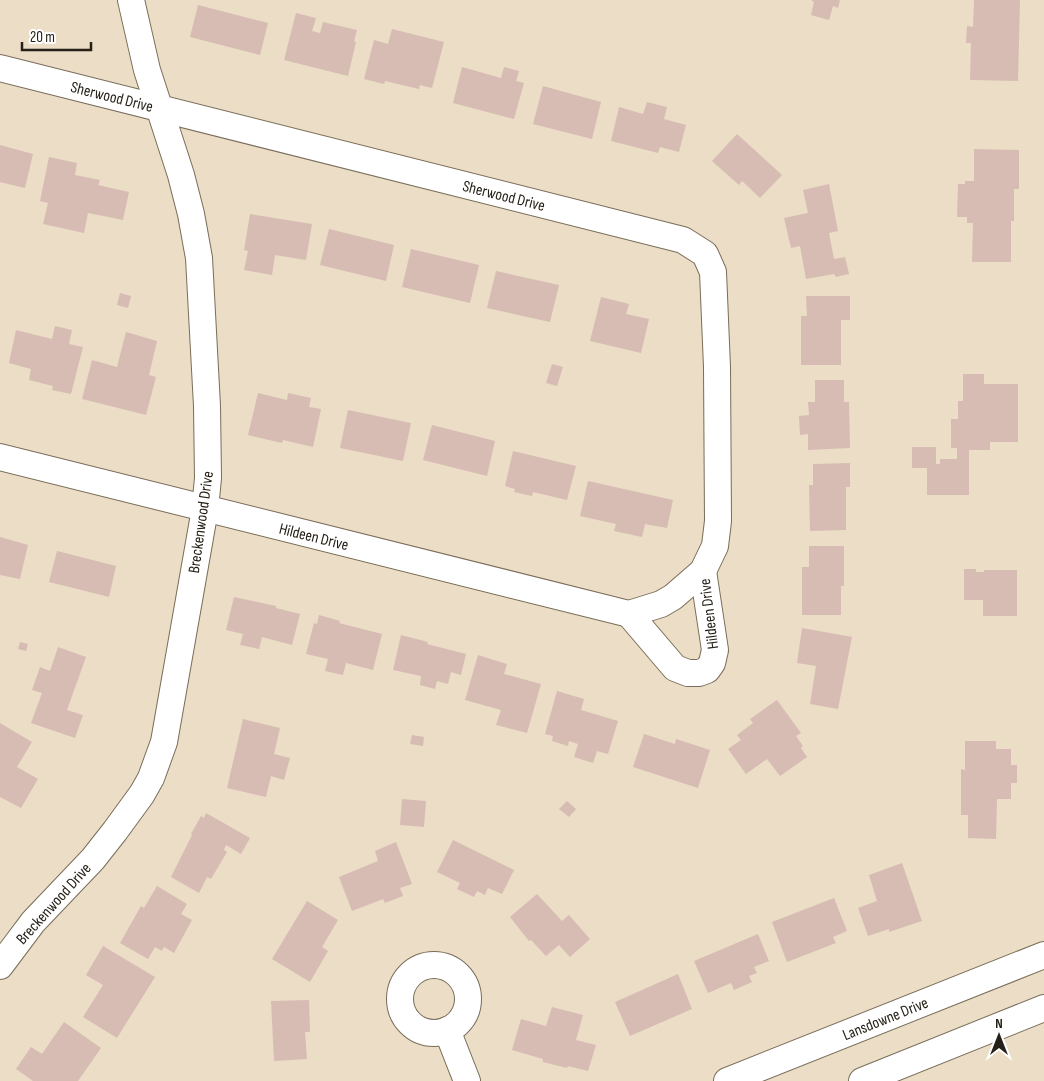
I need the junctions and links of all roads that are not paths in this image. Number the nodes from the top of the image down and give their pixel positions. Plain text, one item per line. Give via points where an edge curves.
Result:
1 (131, 0) edge
2 (0, 68) edge
3 (161, 109) junction
4 (0, 457) edge
5 (205, 509) junction
6 (706, 566) junction
7 (629, 614) junction
8 (1044, 955) edge
9 (0, 966) edge
10 (1044, 1008) edge
11 (447, 1030) dead end
12 (467, 1081) edge
13 (727, 1081) edge
14 (862, 1081) edge

1 - 3 street, Breckenwood Drive via 147,70
2 - 3 street, Sherwood Drive
3 - 5 street, Breckenwood Drive via 182,175 199,258 207,406
3 - 6 street, Sherwood Drive via 683,240 698,248 705,254 713,272 717,358 718,521 715,546
4 - 5 street, Hildeen Drive
5 - 7 street, Hildeen Drive
5 - 9 street, Breckenwood Drive via 164,742 151,778 115,832 33,922
6 - 7 street, Hildeen Drive via 673,597
6 - 7 street, Hildeen Drive via 715,650 707,670 688,673 675,668
8 - 13 street, Lansdowne Drive
10 - 14 street
11 - 12 street

